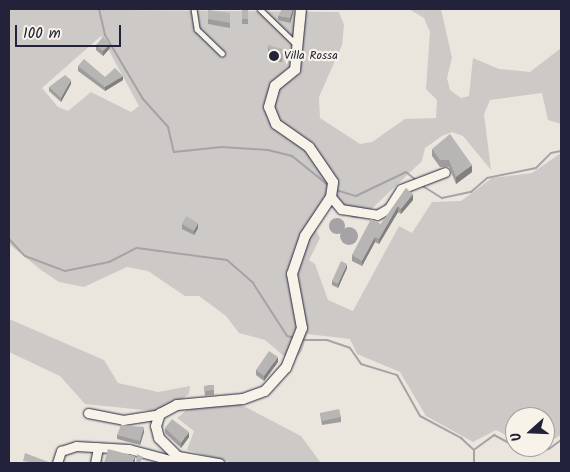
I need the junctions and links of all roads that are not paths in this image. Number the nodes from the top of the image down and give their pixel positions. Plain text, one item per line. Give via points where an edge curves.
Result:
1 (194, 9) edge
2 (260, 9) edge
3 (301, 9) edge
4 (300, 48) junction
5 (222, 53) dead end
6 (444, 172) dead end
7 (332, 190) junction
8 (88, 413) dead end
9 (160, 414) junction
10 (98, 447) junction
11 (146, 453) junction
12 (181, 460) edge
13 (57, 463) edge
14 (95, 463) edge
15 (144, 463) edge
16 (219, 463) edge

1 - 5 lane via 197,30
2 - 4 lane
3 - 4 street
4 - 7 street via 295,70 275,86 270,116 318,156
6 - 7 street via 401,189 389,208 377,215 341,209
7 - 9 street via 306,236 292,274 302,328 295,351 274,382 252,397 177,405
8 - 9 street via 123,420
9 - 12 street via 156,426 159,438
10 - 11 street
10 - 13 street via 64,449
10 - 14 street
11 - 12 street
11 - 15 street
12 - 16 street

